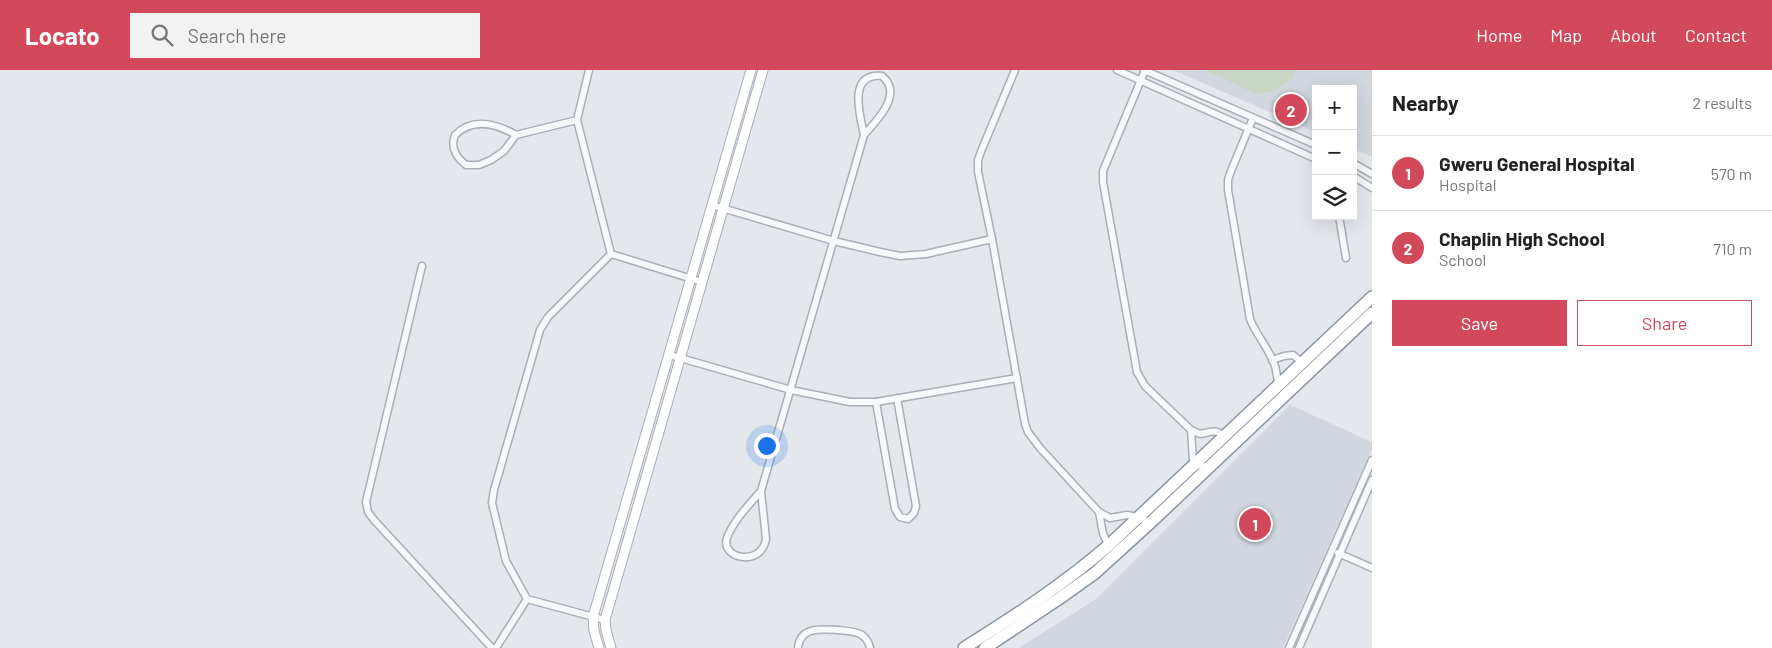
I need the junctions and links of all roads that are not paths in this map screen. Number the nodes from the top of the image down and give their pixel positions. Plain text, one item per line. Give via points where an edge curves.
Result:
1 (589, 70) edge
2 (751, 70) edge
3 (763, 70) edge
4 (1015, 70) edge
5 (1117, 70) edge
6 (1145, 70) edge
7 (1140, 80) junction
8 (1254, 118) junction
9 (577, 120) junction
10 (1249, 130) junction
11 (516, 135) junction
12 (864, 135) junction
13 (1312, 143) edge
14 (1312, 157) edge
15 (1357, 165) edge
16 (1372, 174) edge
17 (1357, 179) edge
18 (1372, 188) edge
19 (712, 205) junction
20 (723, 208) junction
21 (1340, 220) edge
22 (992, 239) junction
23 (834, 241) junction
24 (611, 254) junction
25 (1346, 258) dead end
26 (422, 266) dead end
27 (692, 278) junction
28 (702, 282) junction
29 (1372, 297) edge
30 (1372, 313) edge
31 (670, 356) junction
32 (680, 358) junction
33 (1272, 360) junction
34 (1306, 366) junction
35 (1017, 378) junction
36 (1279, 384) junction
37 (791, 390) junction
38 (1286, 394) junction
39 (897, 398) junction
40 (876, 402) junction
41 (1190, 430) junction
42 (1225, 436) junction
43 (1232, 446) junction
44 (1372, 460) edge
45 (1195, 464) junction
46 (1209, 468) junction
47 (1372, 480) edge
48 (761, 491) junction
49 (1099, 512) junction
50 (1138, 517) junction
51 (1150, 524) junction
52 (1109, 545) junction
53 (1333, 550) junction
54 (1119, 552) junction
55 (1340, 553) junction
56 (1372, 568) edge
57 (527, 599) junction
58 (1025, 616) junction
59 (593, 617) junction
60 (605, 620) junction
61 (494, 648) edge
62 (599, 648) edge
63 (611, 648) edge
64 (798, 648) edge
65 (870, 648) edge
66 (964, 648) edge
67 (985, 648) edge
68 (1289, 648) edge
69 (1299, 648) edge

1 - 9 street
2 - 19 main road
3 - 20 main road
4 - 22 street via 978,160
5 - 7 street
6 - 7 street
6 - 8 street
7 - 10 street
7 - 41 street via 1106,162 1104,182 1137,372 1145,386
8 - 10 street
8 - 13 street
9 - 11 street
9 - 24 street
10 - 14 street
10 - 33 street via 1231,171 1228,190 1250,319
11 - 11 street via 504,152 479,165 466,165 457,158 453,147 455,135 468,125 491,124
12 - 12 street via 889,102 891,86 882,76 870,77 860,87 858,97
12 - 23 street
15 - 16 street
17 - 18 street
19 - 20 street
19 - 27 main road
20 - 23 street
20 - 28 main road
21 - 25 street
22 - 23 street via 913,256
22 - 35 street
23 - 37 street
24 - 27 street
24 - 57 street via 548,317 540,330 494,490 492,503 506,561
26 - 61 street via 366,502 368,512
27 - 28 street
27 - 31 main road
28 - 32 main road
29 - 34 highway
30 - 34 highway
31 - 32 street
31 - 59 main road
32 - 37 street
32 - 60 main road
33 - 34 street via 1290,355
33 - 36 street
34 - 36 highway
34 - 38 highway
35 - 39 street
35 - 49 street via 1028,432
36 - 38 street
36 - 42 highway
37 - 40 street via 850,402
37 - 48 street
38 - 43 highway
39 - 40 street
39 - 40 street via 916,506 908,519 900,517 896,509
41 - 42 street via 1200,434 1214,431
41 - 45 street
42 - 43 street
42 - 45 highway
43 - 46 highway
44 - 53 street
45 - 46 street
45 - 50 highway
46 - 51 highway
47 - 55 street
48 - 48 street via 764,546 752,557 737,556 729,552 726,540
49 - 50 street via 1110,518 1121,515
49 - 52 street via 1103,536
50 - 51 street
50 - 52 highway
51 - 54 highway
52 - 54 street
52 - 58 highway
53 - 55 street
53 - 68 street
54 - 58 highway via 1095,573
55 - 56 street
55 - 69 street
57 - 59 street
57 - 61 street
58 - 66 highway
58 - 67 highway
59 - 60 street
59 - 62 main road
60 - 63 main road
64 - 65 street via 800,638 813,629 862,635

